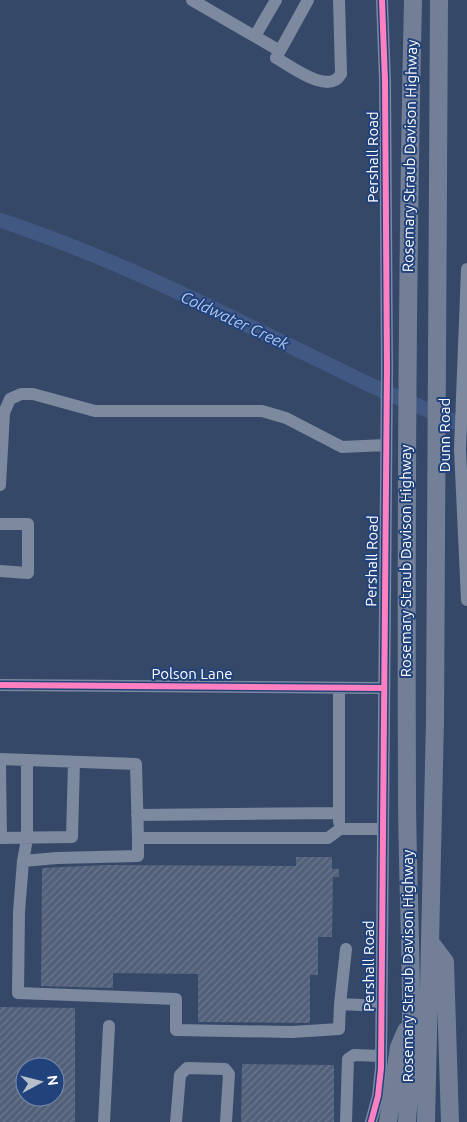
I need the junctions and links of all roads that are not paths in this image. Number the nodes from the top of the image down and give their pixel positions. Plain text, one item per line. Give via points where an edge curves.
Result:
1 (192, 0) edge
2 (276, 0) edge
3 (308, 0) edge
4 (339, 0) edge
5 (382, 0) edge
6 (413, 0) edge
7 (439, 0) edge
8 (255, 36) junction
9 (280, 51) junction
10 (467, 269) edge
11 (465, 357) edge
12 (386, 444) junction
13 (0, 485) edge
14 (0, 524) edge
15 (466, 558) edge
16 (0, 571) edge
17 (467, 584) edge
18 (467, 600) edge
19 (0, 686) edge
20 (339, 688) junction
21 (383, 688) junction
22 (0, 759) edge
23 (27, 760) junction
24 (74, 762) junction
25 (0, 766) edge
26 (339, 813) junction
27 (137, 815) junction
28 (340, 829) junction
29 (382, 829) junction
30 (138, 838) junction
31 (27, 839) junction
32 (24, 861) junction
33 (430, 942) junction
34 (346, 949) dead end
35 (340, 1004) junction
36 (381, 1006) junction
37 (411, 1021) junction
38 (109, 1026) dead end
39 (381, 1056) junction
40 (104, 1122) edge
41 (176, 1122) edge
42 (226, 1122) edge
43 (346, 1122) edge
44 (371, 1122) edge
45 (388, 1122) edge
46 (407, 1122) edge
47 (426, 1122) edge
48 (450, 1122) edge

1 - 8 street
2 - 8 street
3 - 9 street
4 - 9 street via 342,68 338,79 328,83 318,81 276,58
5 - 12 street, Pershall Road
6 - 37 highway, Rosemary Straub Davison Highway via 406,420
7 - 33 highway, Rosemary Straub Davison Highway via 435,720
8 - 9 street
10 - 11 street, Dunn Road
11 - 15 street, Dunn Road via 460,449
12 - 13 street via 342,447 286,418 262,411 95,411 33,394 21,394 10,399 4,413
12 - 21 street, Pershall Road
14 - 16 street via 28,524 28,573
15 - 17 street, Dunn Road
17 - 18 street, Dunn Road
19 - 20 street, Polson Lane
20 - 21 street, Polson Lane
20 - 26 street
21 - 29 street, Pershall Road
22 - 23 street
23 - 24 street
23 - 31 street
24 - 27 street via 136,764
24 - 31 street via 72,837
25 - 31 street via 1,838
26 - 27 street
26 - 28 street
27 - 30 street
28 - 29 street
28 - 30 street via 328,838
29 - 36 street, Pershall Road
30 - 32 street via 138,856
31 - 32 street
32 - 35 street via 19,912 18,994 176,999 176,1030 292,1032 339,1029
33 - 47 highway, Rosemary Straub Davison Highway
33 - 48 highway via 445,962
34 - 35 street
35 - 36 street
36 - 39 street, Pershall Road
37 - 45 highway via 399,1047
37 - 46 highway, Rosemary Straub Davison Highway
38 - 40 street
39 - 43 street via 348,1059
39 - 44 street, Pershall Road via 378,1096
41 - 42 street via 180,1076 187,1068 225,1069 229,1074

